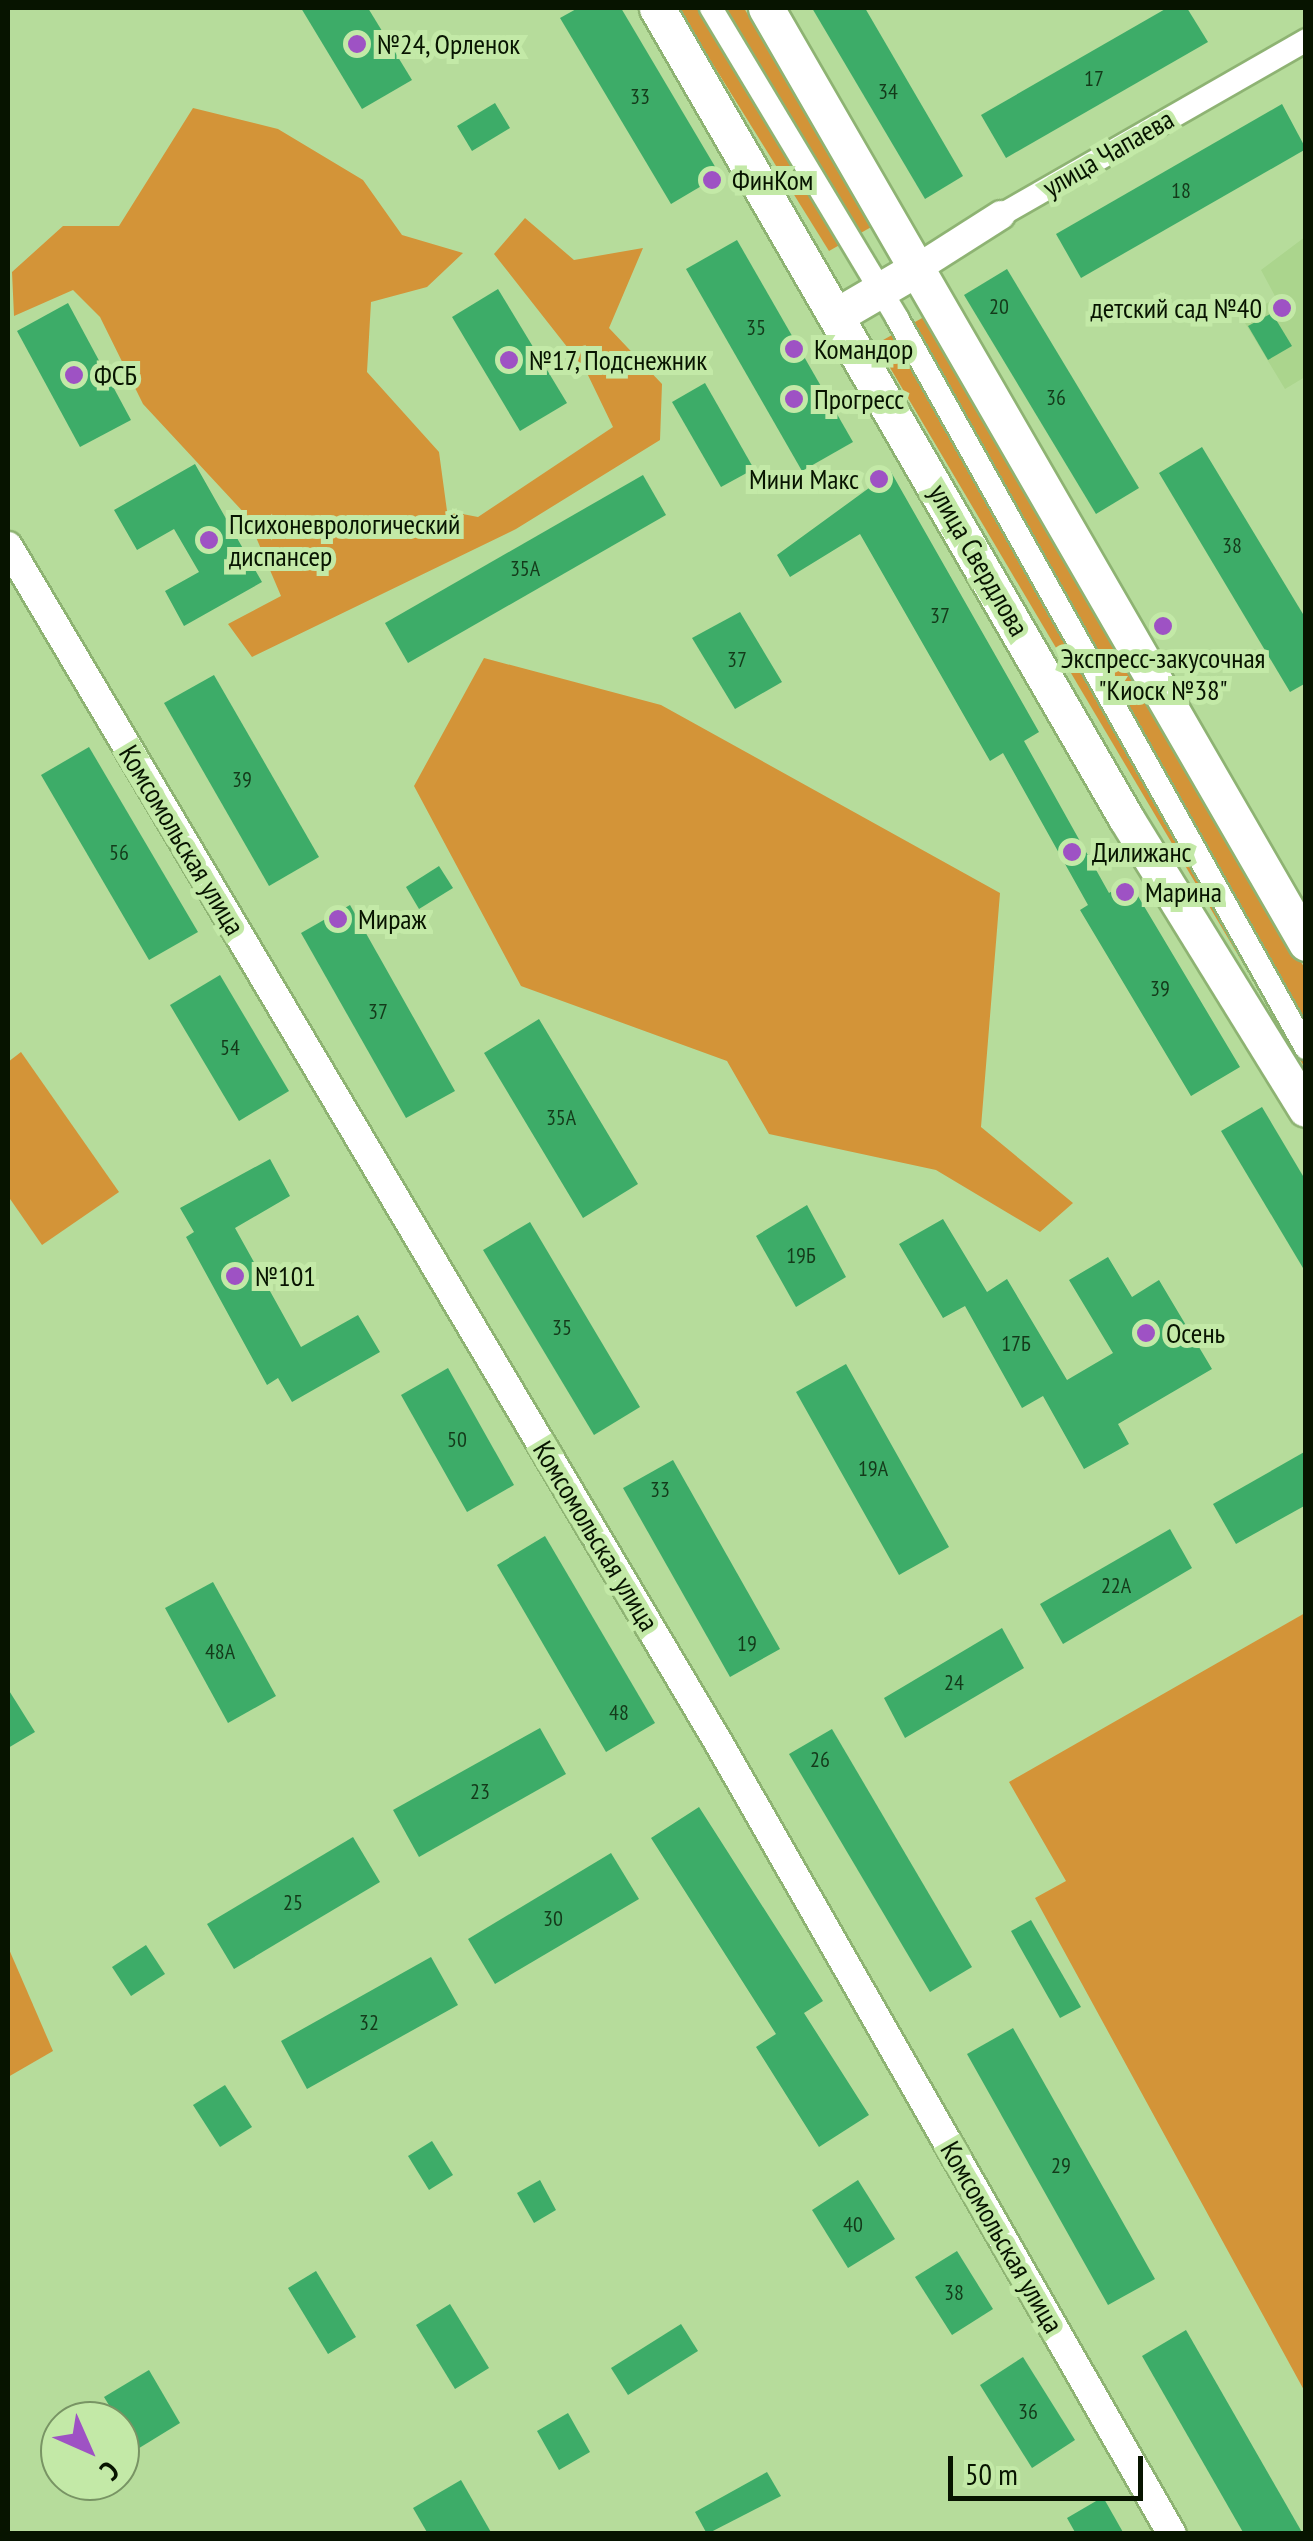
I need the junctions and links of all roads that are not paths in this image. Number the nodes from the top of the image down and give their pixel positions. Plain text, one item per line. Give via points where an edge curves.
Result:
1 (658, 8) edge
2 (710, 8) edge
3 (766, 8) edge
4 (1306, 40) edge
5 (1001, 215) joint
6 (913, 271) junction
7 (881, 291) junction
8 (839, 314) junction
9 (10, 558) edge
10 (1306, 943) edge
11 (1306, 1048) edge
12 (1306, 1109) edge
13 (1172, 2534) edge

1 - 8 street, улица Свердлова
2 - 7 street
3 - 6 street
4 - 5 street, улица Чапаева
5 - 6 street, улица Чапаева
6 - 7 street
6 - 10 street
7 - 8 street
7 - 11 street
8 - 12 street, улица Свердлова via 1126,818
9 - 13 street, Комсомольская улица via 716,1740

